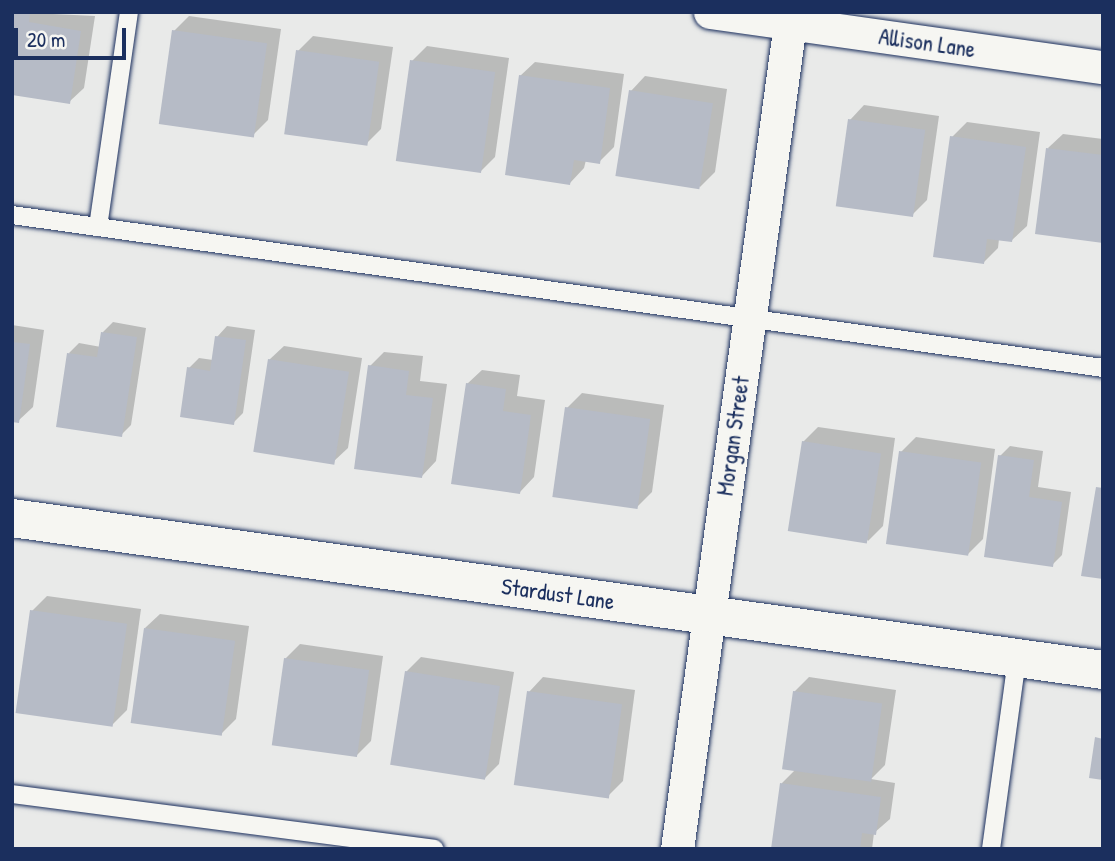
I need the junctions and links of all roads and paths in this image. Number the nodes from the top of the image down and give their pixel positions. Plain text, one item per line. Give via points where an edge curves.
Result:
1 (128, 12) edge
2 (710, 12) edge
3 (790, 23) junction
4 (1103, 68) edge
5 (12, 215) edge
6 (98, 228) junction
7 (749, 320) junction
8 (1103, 368) edge
9 (12, 518) edge
10 (709, 615) junction
11 (1017, 659) junction
12 (1103, 670) edge
13 (12, 794) edge
14 (435, 849) edge
15 (677, 849) edge
16 (991, 849) edge

1 - 6 lane
2 - 3 street, Allison Lane
3 - 4 street, Allison Lane
3 - 7 street, Morgan Street
5 - 6 lane
6 - 7 lane
7 - 8 lane
7 - 10 street, Morgan Street
9 - 10 street, Stardust Lane
10 - 11 street, Stardust Lane
10 - 15 street, Morgan Street
11 - 12 street, Stardust Lane
11 - 16 lane
13 - 14 lane

